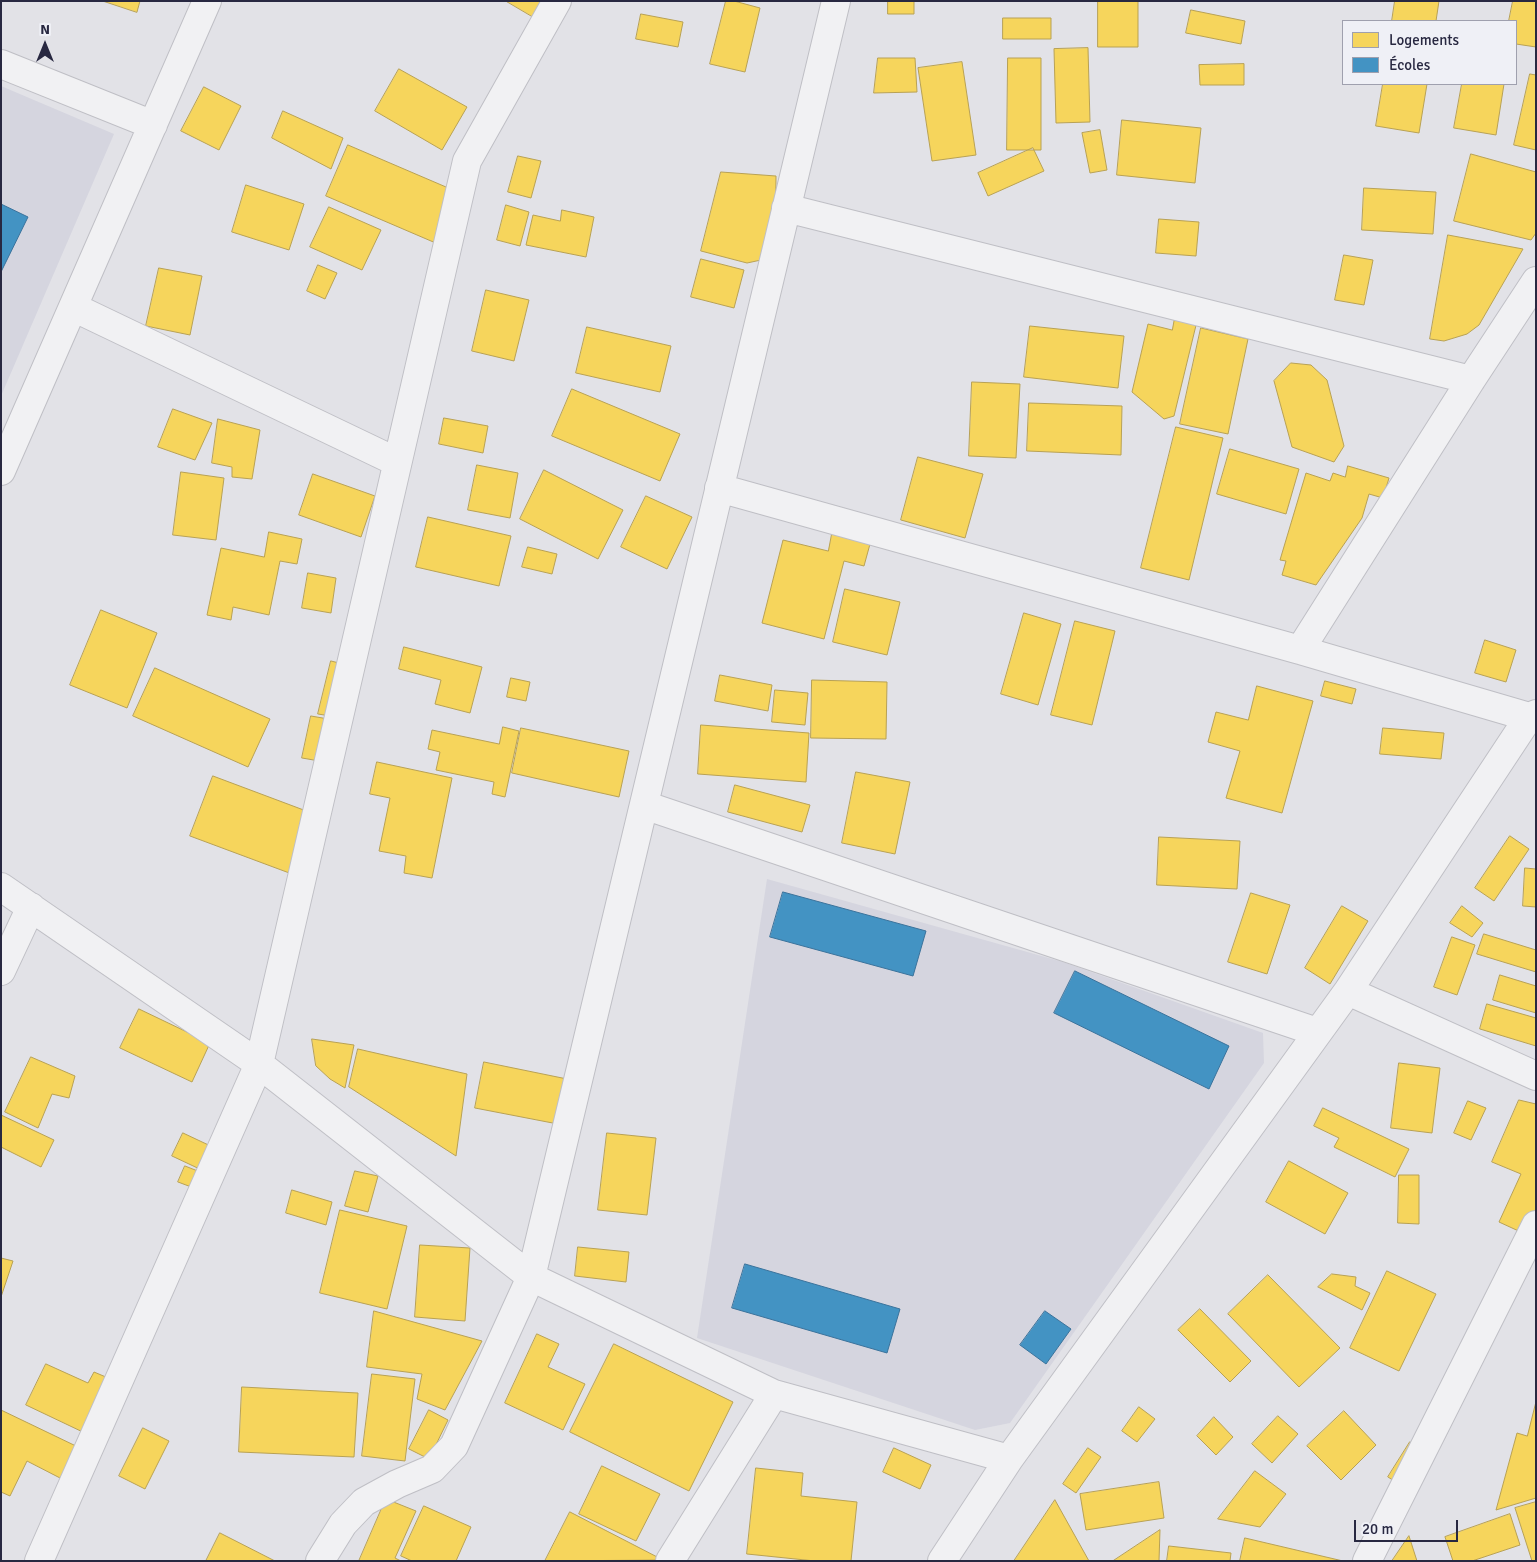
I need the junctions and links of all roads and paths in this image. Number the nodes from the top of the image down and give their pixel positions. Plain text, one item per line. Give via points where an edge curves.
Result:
1 (207, 1) edge
2 (557, 1) edge
3 (836, 1) edge
4 (1, 64) edge
5 (153, 125) junction
6 (786, 208) junction
7 (1536, 281) edge
8 (73, 307) junction
9 (1471, 380) junction
10 (397, 462) junction
11 (1, 471) edge
12 (719, 488) junction
13 (1300, 650) junction
14 (1532, 716) edge
15 (644, 805) junction
16 (1, 887) edge
17 (31, 907) junction
18 (1, 971) edge
19 (1348, 992) junction
20 (1317, 1032) junction
21 (259, 1064) junction
22 (1536, 1076) edge
23 (1536, 1225) edge
24 (531, 1277) junction
25 (774, 1394) junction
26 (1009, 1459) junction
27 (39, 1561) edge
28 (320, 1561) edge
29 (670, 1561) edge
30 (942, 1561) edge
31 (1367, 1561) edge

1 - 5 street
2 - 10 street via 467,161
3 - 6 street
4 - 5 street
5 - 8 street
6 - 9 street
6 - 12 street
7 - 9 street
8 - 10 street
8 - 11 street
9 - 13 street
10 - 21 street
12 - 13 street
12 - 15 street
13 - 14 street
14 - 19 street
15 - 20 street
15 - 24 street
16 - 17 street
17 - 18 street
17 - 21 street
19 - 20 street
19 - 22 street
20 - 26 street
21 - 24 street
21 - 27 street
23 - 31 street
24 - 25 street
24 - 28 street via 454,1446 432,1469 364,1502 343,1524
25 - 26 street
25 - 29 street
26 - 30 street

